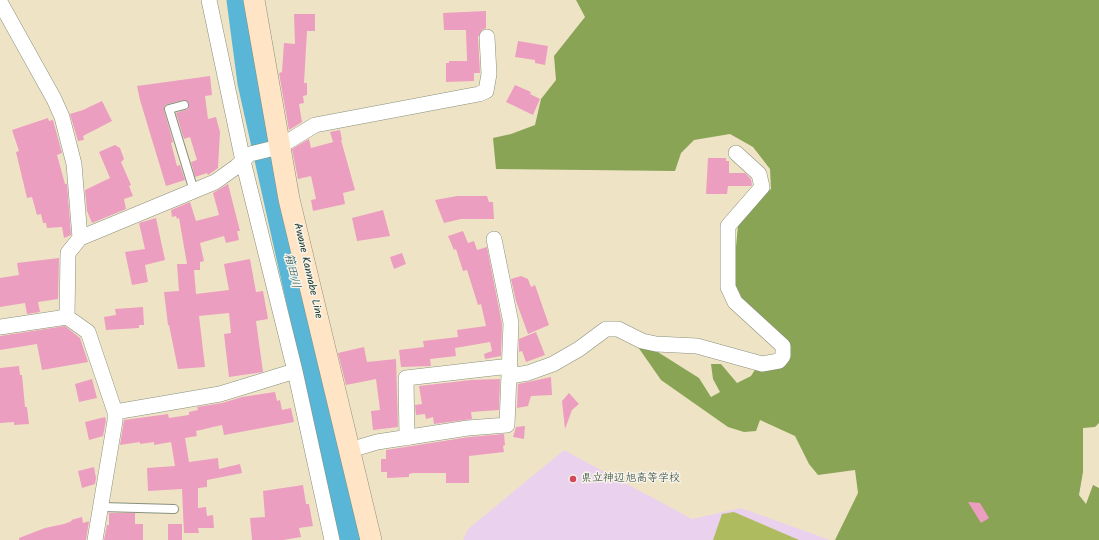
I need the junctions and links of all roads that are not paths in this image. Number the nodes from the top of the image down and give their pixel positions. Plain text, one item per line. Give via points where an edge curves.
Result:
1 (210, 0) edge
2 (254, 0) edge
3 (0, 2) edge
4 (487, 37) dead end
5 (184, 105) dead end
6 (277, 148) junction
7 (736, 153) dead end
8 (246, 157) junction
9 (194, 191) junction
10 (80, 238) junction
11 (494, 239) dead end
12 (67, 318) junction
13 (0, 327) edge
14 (295, 371) junction
15 (510, 371) junction
16 (115, 412) junction
17 (407, 438) junction
18 (350, 450) junction
19 (102, 507) junction
20 (174, 509) dead end
21 (95, 540) edge
22 (332, 540) edge
23 (371, 540) edge

1 - 8 street
2 - 6 main road, Awane Kannabe Line
3 - 10 street via 62,117 74,164
4 - 6 street via 486,91 315,125
5 - 9 lane via 169,109
6 - 8 street
6 - 18 main road, Awane Kannabe Line
7 - 15 street via 758,174 762,186 728,226 728,287 735,302 783,346 783,356 779,361 762,364 697,346 642,341 618,329 606,329 580,350 553,364 528,373
8 - 9 street via 215,182
8 - 14 street
9 - 10 street
10 - 12 street via 68,253
11 - 15 street via 511,323
12 - 13 street
12 - 16 street via 88,332
14 - 16 street via 220,394
14 - 22 street
15 - 17 street via 507,425
15 - 17 street via 406,378
16 - 19 street
17 - 18 street via 377,442
18 - 23 main road, Awane Kannabe Line
19 - 20 lane
19 - 21 street

